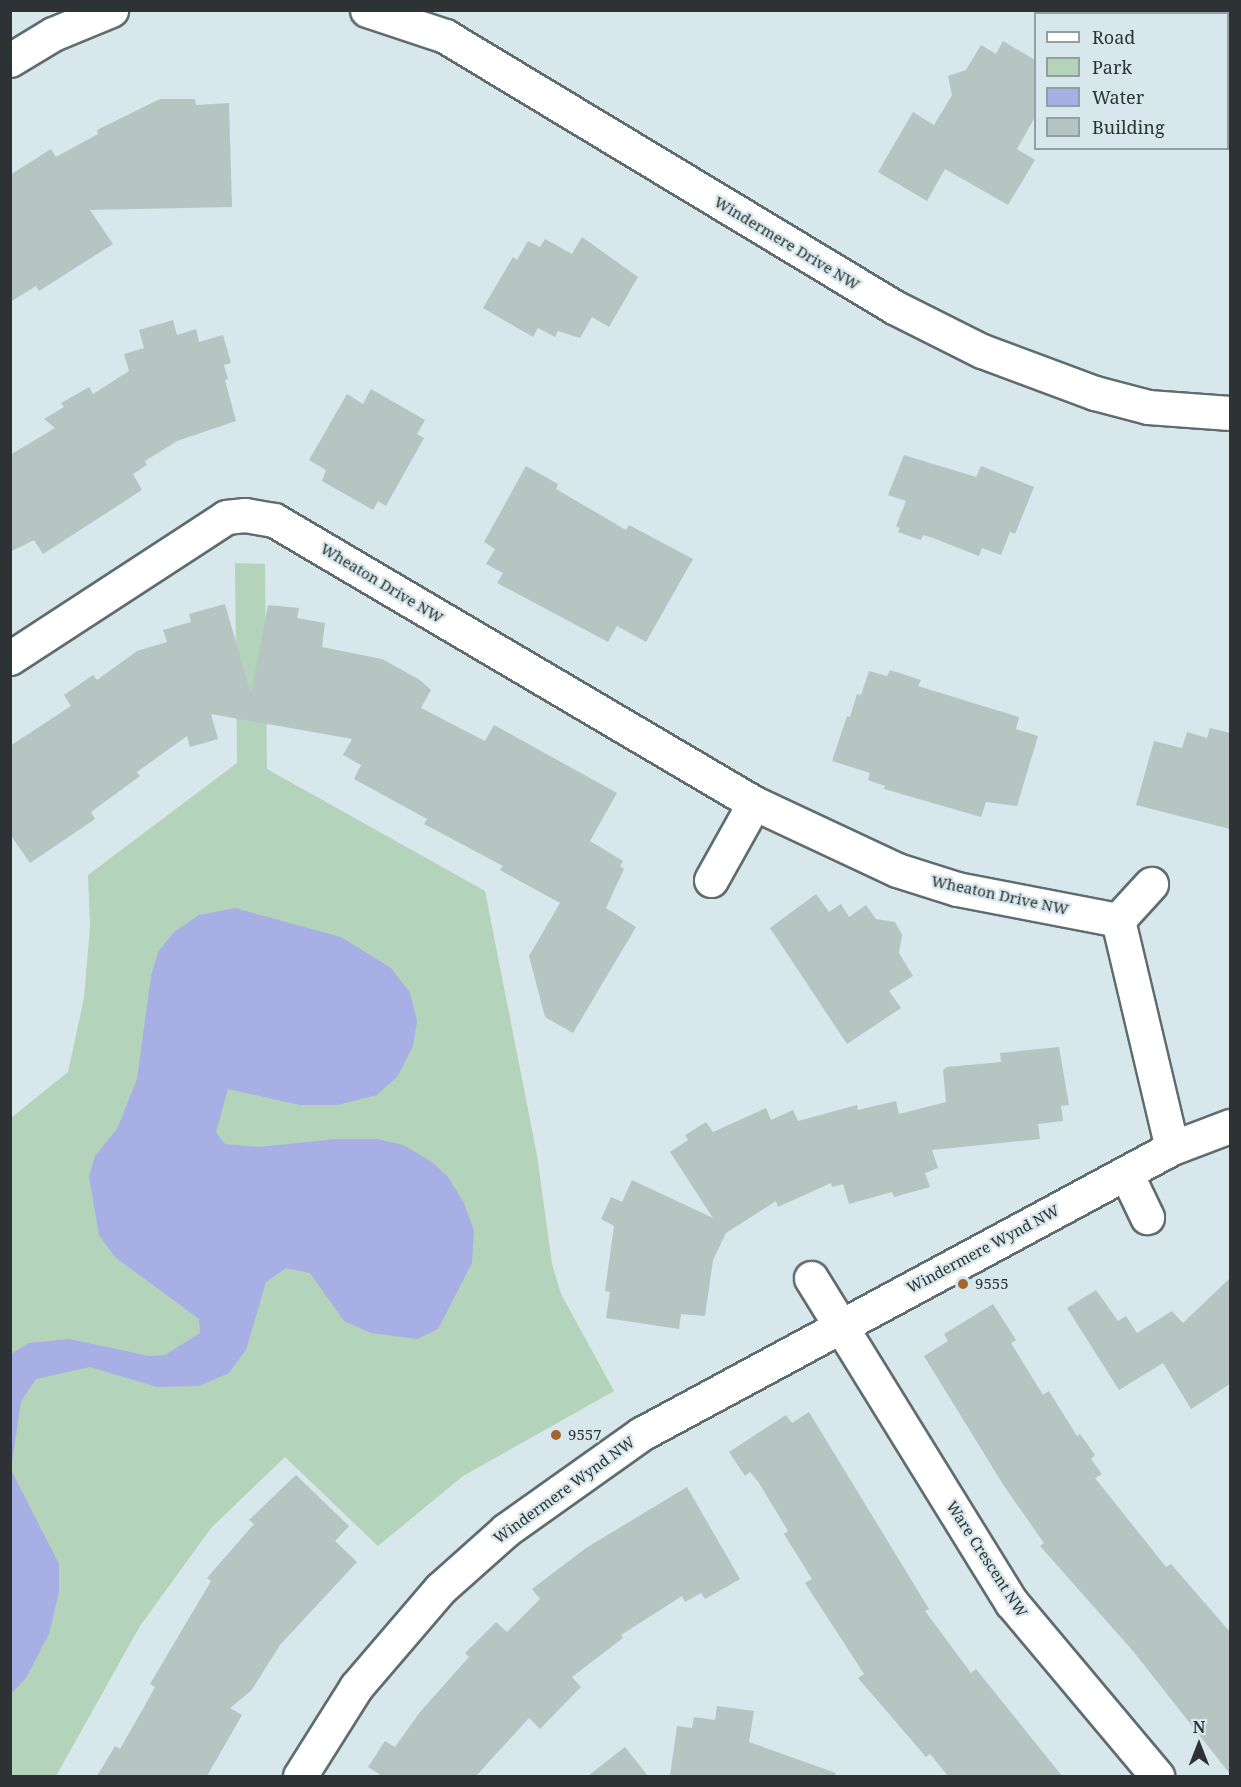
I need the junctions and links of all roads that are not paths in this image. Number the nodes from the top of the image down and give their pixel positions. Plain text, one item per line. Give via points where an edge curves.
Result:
1 (111, 10) edge
2 (367, 10) edge
3 (10, 60) edge
4 (1230, 413) edge
5 (10, 658) edge
6 (754, 803) junction
7 (711, 880) dead end
8 (1151, 884) dead end
9 (1118, 920) junction
10 (1230, 1126) edge
11 (1172, 1148) junction
12 (1126, 1173) junction
13 (1147, 1217) dead end
14 (811, 1278) dead end
15 (840, 1324) junction
16 (300, 1776) edge
17 (1156, 1776) edge

1 - 3 street via 53,34
2 - 4 street, Windermere Drive NW via 445,36 894,307 982,351 1095,393 1148,407
5 - 6 street, Wheaton Drive NW via 226,517 245,514 274,520
6 - 7 street
6 - 9 street, Wheaton Drive NW via 897,870 957,889
8 - 9 street
9 - 11 street
10 - 11 street, Windermere Wynd NW
11 - 12 street, Windermere Wynd NW
12 - 13 street
12 - 15 street, Windermere Wynd NW
14 - 15 street
15 - 16 street, Windermere Wynd NW via 641,1434 506,1530 441,1588 391,1643 356,1687
15 - 17 street, Ware Crescent NW via 1012,1603

